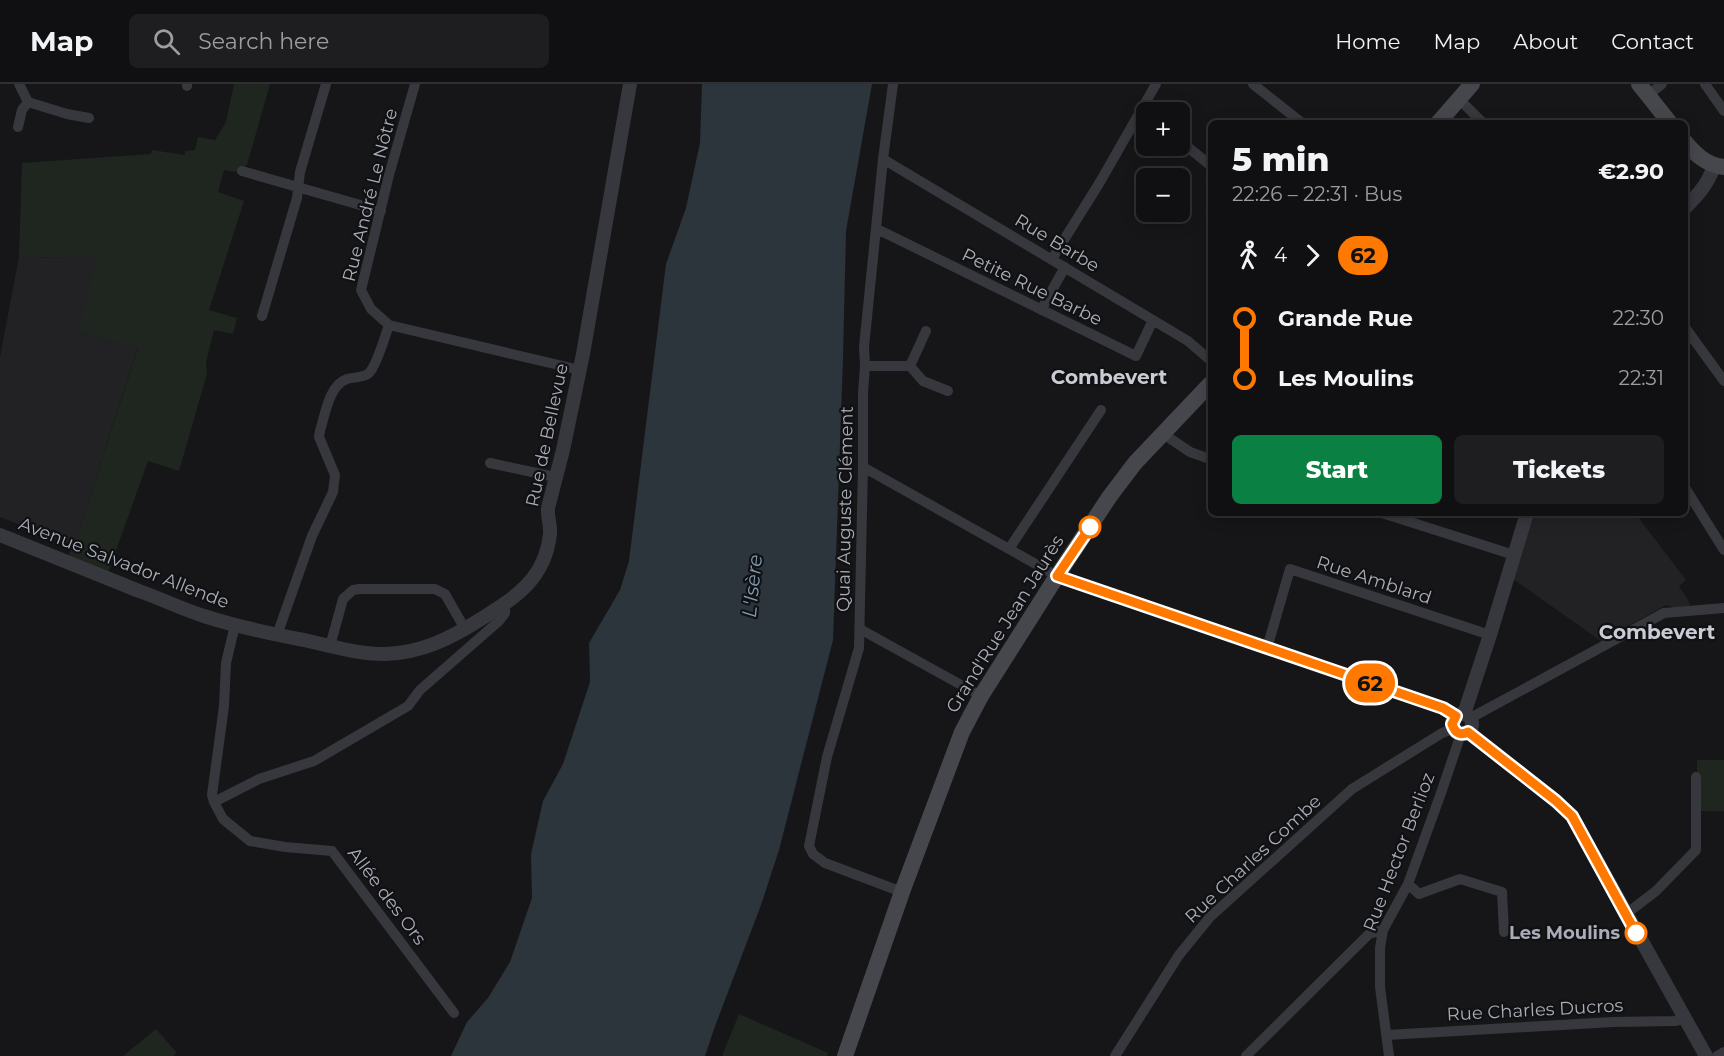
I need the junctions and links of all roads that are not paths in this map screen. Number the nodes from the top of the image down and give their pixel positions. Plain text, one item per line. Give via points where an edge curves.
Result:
1 (19, 84) edge
2 (326, 84) edge
3 (414, 84) edge
4 (630, 84) edge
5 (893, 84) edge
6 (1156, 84) edge
7 (1252, 84) edge
8 (1472, 84) edge
9 (1662, 84) edge
10 (1705, 84) edge
11 (1644, 90) edge
12 (1459, 99) junction
13 (28, 102) junction
14 (1148, 102) edge
15 (1724, 111) edge
16 (89, 118) dead end
17 (1298, 120) edge
18 (1441, 120) edge
19 (1448, 120) edge
20 (1480, 120) edge
21 (1668, 120) edge
22 (1136, 125) edge
23 (18, 127) dead end
24 (1688, 146) edge
25 (1190, 149) edge
26 (883, 159) junction
27 (1208, 163) edge
28 (1720, 166) edge
29 (242, 171) dead end
30 (298, 186) junction
31 (1688, 205) edge
32 (381, 211) junction
33 (877, 230) junction
34 (1052, 259) junction
35 (1065, 267) junction
36 (1041, 310) junction
37 (262, 316) dead end
38 (1153, 320) junction
39 (389, 325) junction
40 (926, 332) dead end
41 (1688, 332) edge
42 (1208, 358) edge
43 (865, 366) junction
44 (909, 366) junction
45 (580, 370) junction
46 (1724, 381) edge
47 (1208, 386) edge
48 (948, 391) dead end
49 (1101, 410) dead end
50 (1162, 433) junction
51 (1208, 458) edge
52 (490, 463) dead end
53 (864, 467) junction
54 (555, 477) junction
55 (1688, 492) edge
56 (1391, 516) edge
57 (1526, 516) edge
58 (0, 535) edge
59 (1009, 549) junction
60 (1724, 550) edge
61 (1514, 555) junction
62 (1057, 576) junction
63 (505, 604) junction
64 (1724, 608) edge
65 (235, 625) junction
66 (465, 629) junction
67 (860, 629) junction
68 (278, 635) junction
69 (1490, 635) junction
70 (330, 646) junction
71 (1267, 648) junction
72 (981, 696) junction
73 (1462, 724) junction
74 (1696, 777) dead end
75 (214, 802) junction
76 (1408, 884) junction
77 (902, 892) junction
78 (1626, 914) junction
79 (1383, 930) junction
80 (1504, 932) dead end
81 (454, 1013) dead end
82 (1684, 1019) junction
83 (1387, 1035) junction
84 (1724, 1052) edge
85 (845, 1056) edge
86 (1115, 1056) edge
87 (1246, 1056) edge
88 (1389, 1056) edge
89 (1706, 1056) edge
90 (1717, 1056) edge

1 - 13 street
2 - 30 street
3 - 32 street, Rue André Le Nôtre
4 - 45 street, Rue de Bellevue
5 - 26 street, Quai Auguste Clément
6 - 14 street
7 - 17 street
8 - 12 main road
9 - 11 street
10 - 15 street
11 - 21 main road
12 - 18 main road
12 - 19 main road
12 - 20 street
13 - 16 street
13 - 23 street
22 - 34 street
24 - 28 main road via 1695,154
25 - 27 street
26 - 33 street, Quai Auguste Clément
26 - 34 street, Rue Barbe
28 - 31 street
29 - 30 street
30 - 32 street
30 - 37 street
32 - 39 street, Rue André Le Nôtre via 361,290 370,309
33 - 36 street, Petite Rue Barbe
33 - 43 street, Quai Auguste Clément
34 - 35 street, Rue Barbe
35 - 36 street
35 - 38 street, Rue Barbe
36 - 38 street, Petite Rue Barbe via 1136,356
38 - 42 street, Rue Barbe
39 - 45 street
39 - 68 street via 372,370 366,376 340,382 332,394 319,437 335,475 333,492 312,536
40 - 44 street
41 - 46 street
43 - 44 street
43 - 53 street, Quai Auguste Clément
44 - 48 street via 923,381
45 - 54 street, Rue de Bellevue
47 - 50 main road, Grand'Rue Jean Jaurès
49 - 59 street
50 - 51 street via 1190,452
50 - 62 main road, Grand'Rue Jean Jaurès via 1110,496
52 - 54 street
53 - 59 street
53 - 67 street, Quai Auguste Clément
54 - 63 street, Rue de Bellevue via 548,507 551,531 546,552 534,578
55 - 60 street
56 - 61 street
57 - 61 street
58 - 65 street, Avenue Salvador Allende via 205,617
59 - 62 street
61 - 69 street
62 - 71 street
62 - 72 main road, Grand'Rue Jean Jaurès
63 - 66 street, Rue de Bellevue
63 - 75 street via 505,613 498,621 420,690 408,706 314,761 259,779
64 - 73 street, Rue Charles Combe via 1664,613
65 - 68 street, Rue de Bellevue
65 - 75 street via 226,663
66 - 70 street, Rue de Bellevue via 437,643 401,652 373,653
66 - 70 street via 445,594 435,589 359,589 343,600
67 - 72 street
67 - 77 street, Quai Auguste Clément via 860,648 827,757 809,846 825,863
68 - 70 street, Rue de Bellevue
69 - 71 street, Rue Amblard via 1290,569
69 - 73 street
71 - 73 street via 1443,708
72 - 77 main road, Grand'Rue Jean Jaurès via 962,732
73 - 76 street, Rue Hector Berlioz
73 - 78 street via 1572,816
73 - 86 street, Rue Charles Combe via 1352,789 1210,917 1179,955
74 - 78 street via 1696,850 1656,891
75 - 81 street, Allée des Ors via 223,819 250,841 332,851
76 - 79 street, Rue Hector Berlioz
76 - 80 street via 1419,894 1460,879 1502,892
77 - 85 main road, Grand'Rue Jean Jaurès
78 - 82 street
79 - 83 street, Rue Hector Berlioz via 1380,987
79 - 87 street via 1369,934
82 - 83 street, Rue Charles Ducros
82 - 89 street
83 - 88 street, Rue Hector Berlioz
84 - 90 street

